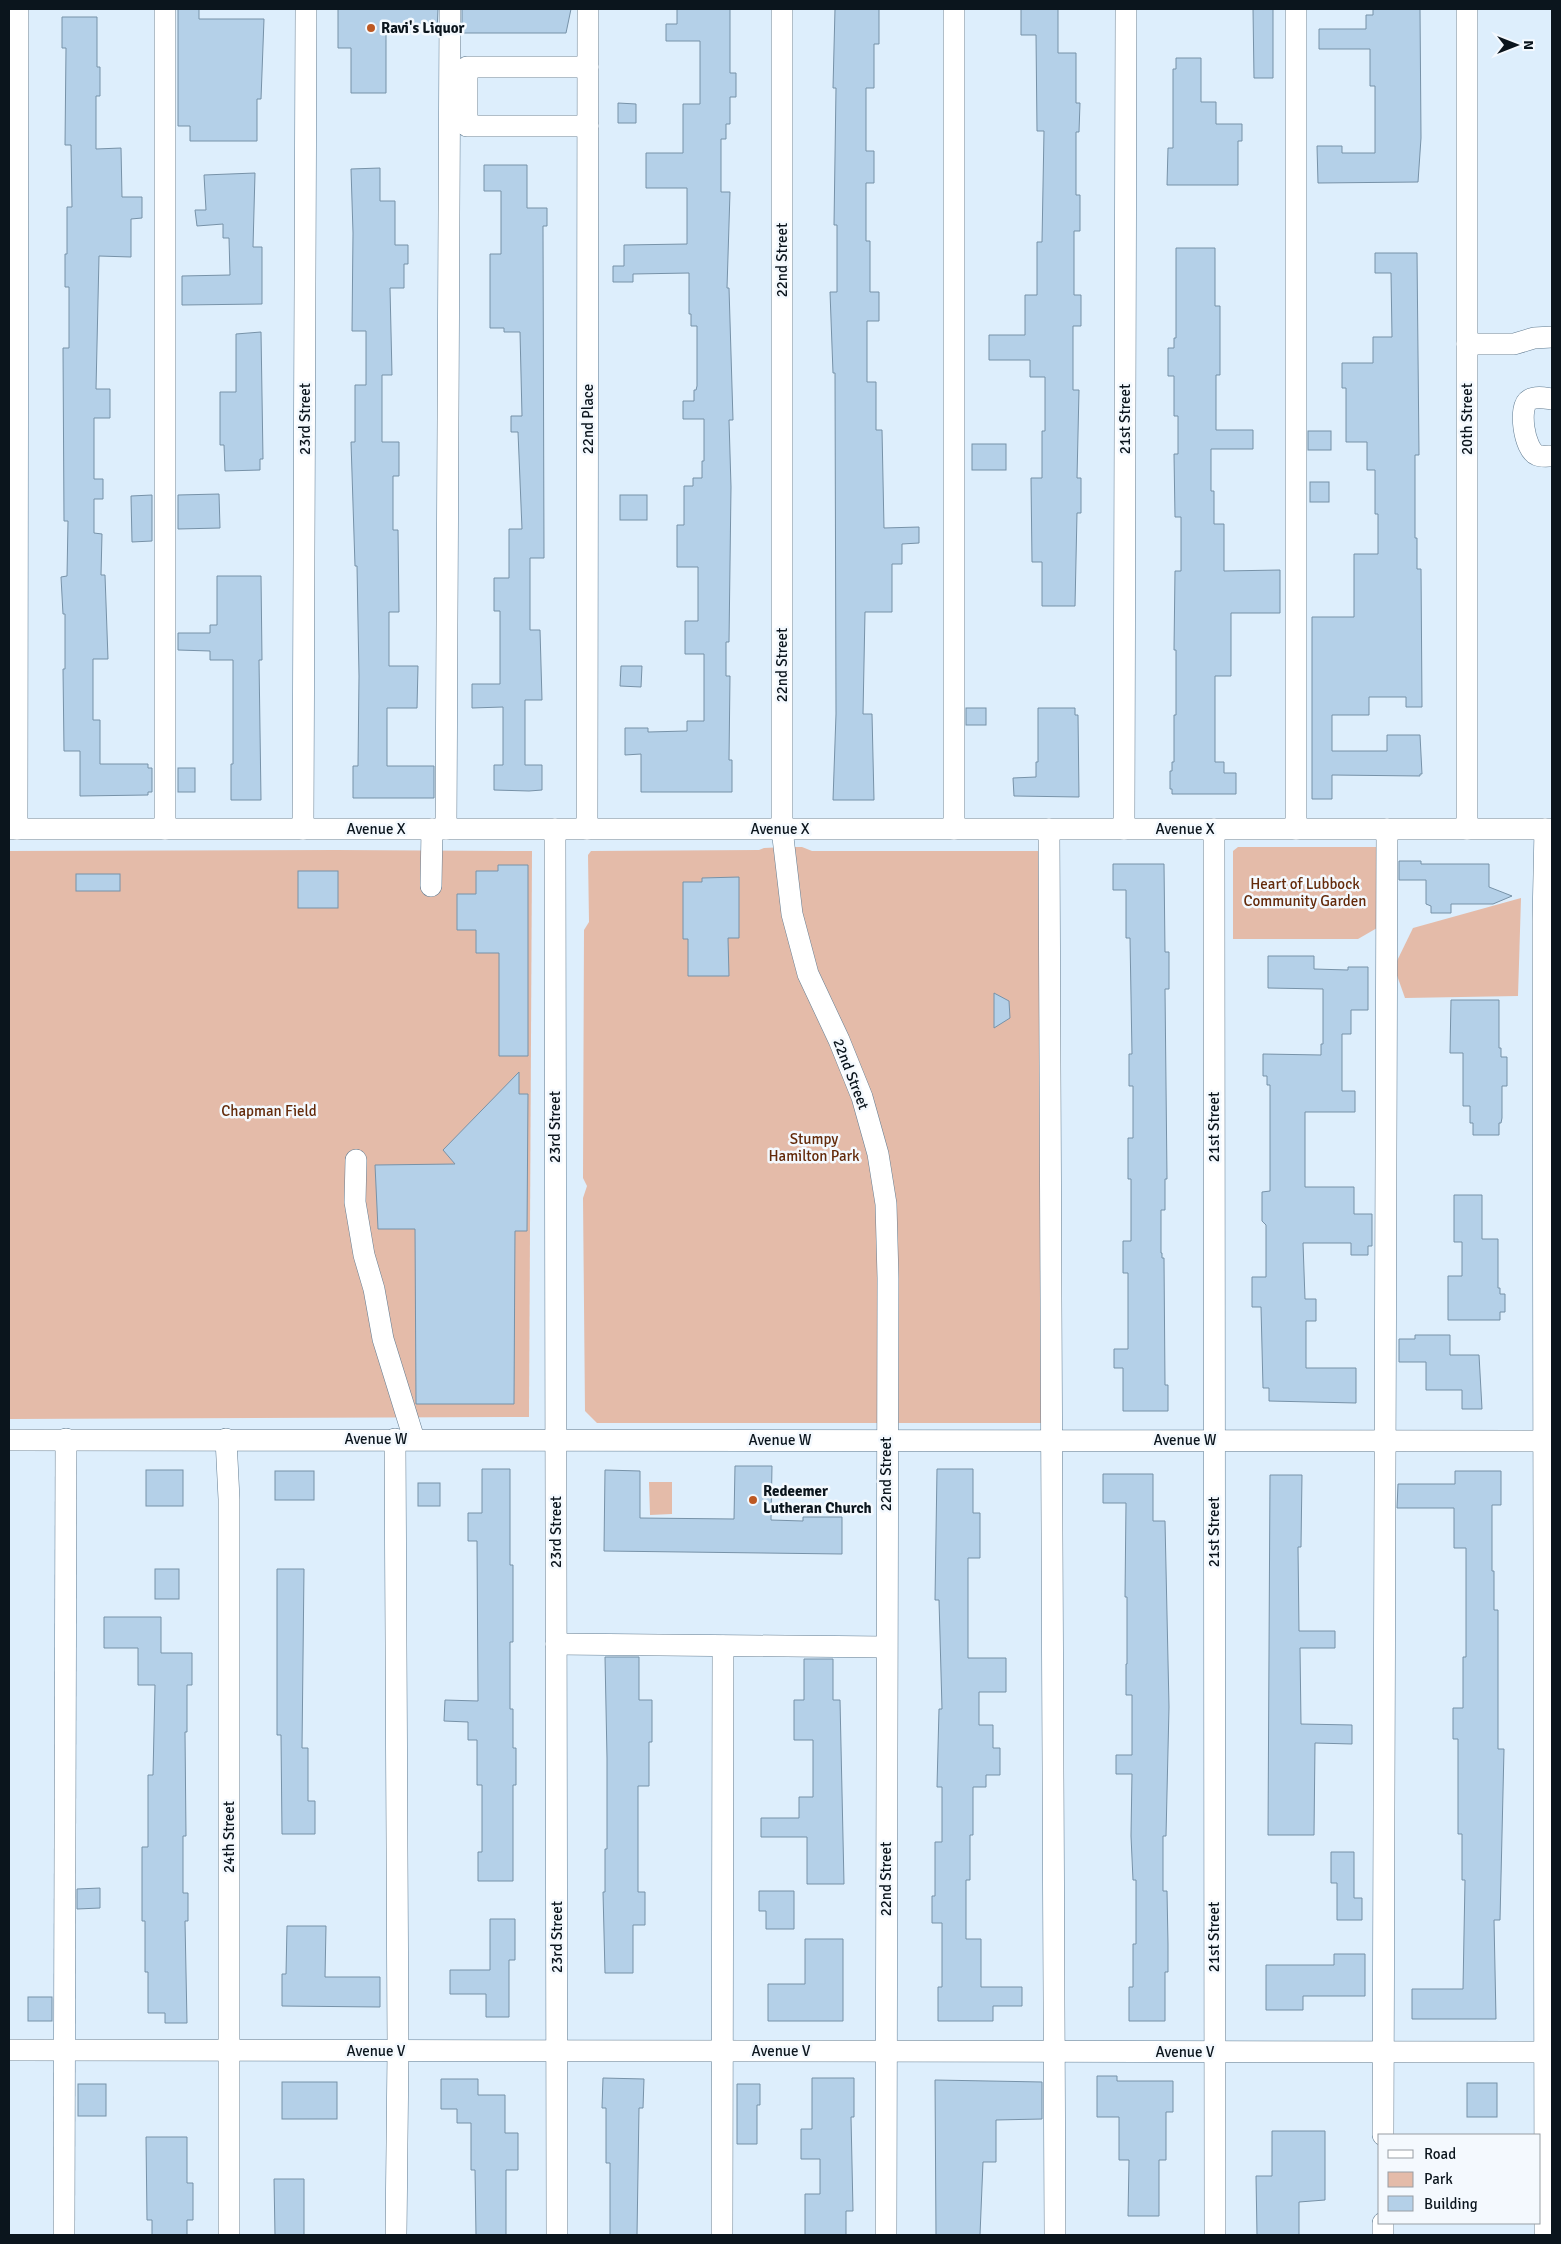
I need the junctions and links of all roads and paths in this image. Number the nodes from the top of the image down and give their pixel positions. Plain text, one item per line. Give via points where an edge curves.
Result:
1 (18, 9) edge
2 (164, 9) edge
3 (306, 9) edge
4 (450, 9) edge
5 (588, 9) edge
6 (782, 9) edge
7 (954, 9) edge
8 (1126, 9) edge
9 (1296, 9) edge
10 (1467, 9) edge
11 (588, 67) junction
12 (588, 126) junction
13 (1552, 337) edge
14 (1468, 344) junction
15 (1552, 399) edge
16 (1552, 456) edge
17 (555, 828) junction
18 (588, 828) junction
19 (13, 829) edge
20 (164, 829) junction
21 (304, 829) junction
22 (439, 829) junction
23 (782, 829) junction
24 (954, 829) junction
25 (1049, 829) junction
26 (1124, 829) junction
27 (1214, 829) junction
28 (1296, 829) junction
29 (1387, 829) junction
30 (1468, 829) junction
31 (1549, 829) edge
32 (431, 886) dead end
33 (356, 1160) dead end
34 (66, 1439) junction
35 (226, 1439) junction
36 (405, 1439) junction
37 (556, 1439) junction
38 (9, 1440) edge
39 (886, 1440) junction
40 (1052, 1440) junction
41 (1214, 1441) junction
42 (1384, 1441) junction
43 (1548, 1441) edge
44 (556, 1644) junction
45 (723, 1646) junction
46 (886, 1647) junction
47 (9, 2050) edge
48 (64, 2050) junction
49 (228, 2050) junction
50 (398, 2051) junction
51 (557, 2051) junction
52 (723, 2051) junction
53 (886, 2052) junction
54 (1055, 2052) junction
55 (1214, 2052) junction
56 (1382, 2052) junction
57 (1548, 2052) edge
58 (1383, 2134) edge
59 (64, 2235) edge
60 (228, 2235) edge
61 (396, 2235) edge
62 (557, 2235) edge
63 (722, 2235) edge
64 (886, 2235) edge
65 (1055, 2235) edge
66 (1215, 2235) edge
67 (1545, 2235) edge

1 - 19 street
2 - 20 street
3 - 21 street, 23rd Street
4 - 22 street
5 - 11 street, 22nd Place
6 - 23 street, 22nd Street
7 - 24 street
8 - 26 street, 21st Street
9 - 28 street
10 - 14 street, 20th Street
11 - 12 street, 22nd Place
11 - 12 street via 467,67 467,126
12 - 18 street, 22nd Place
13 - 14 street via 1514,344
14 - 30 street, 20th Street
15 - 16 street via 1527,400 1524,406 1525,437 1529,450 1537,456
17 - 18 street, Avenue X
17 - 22 street, Avenue X
17 - 37 street, 23rd Street
18 - 23 street, Avenue X
19 - 20 street, Avenue X
20 - 21 street, Avenue X
21 - 22 street, Avenue X
22 - 32 street
23 - 24 street, Avenue X
23 - 39 street, 22nd Street via 792,914 808,974 862,1097 878,1154 886,1204
24 - 25 street, Avenue X
25 - 26 street, Avenue X
25 - 40 street
26 - 27 street, Avenue X
27 - 28 street, Avenue X
27 - 41 street, 21st Street
28 - 29 street, Avenue X
29 - 30 street, Avenue X
29 - 42 street
30 - 31 street, Avenue X
31 - 43 street
33 - 36 street via 356,1202 364,1255
34 - 35 street, Avenue W
34 - 38 street, Avenue W
34 - 48 street
35 - 36 street, Avenue W
35 - 49 street, 24th Street via 229,1499
36 - 37 street, Avenue W
36 - 50 street
37 - 39 street, Avenue W
37 - 44 street, 23rd Street
39 - 40 street, Avenue W
39 - 46 street, 22nd Street
40 - 41 street, Avenue W
40 - 54 street
41 - 42 street, Avenue W
41 - 55 street, 21st Street
42 - 43 street, Avenue W
42 - 56 street
43 - 57 street
44 - 45 street
44 - 51 street, 23rd Street
45 - 46 street
45 - 52 street
46 - 53 street, 22nd Street
47 - 48 street, Avenue V
48 - 49 street, Avenue V
48 - 59 street
49 - 50 street, Avenue V
49 - 60 street, 24th Street
50 - 51 street, Avenue V
50 - 61 street
51 - 52 street, Avenue V
51 - 62 street, 23rd Street
52 - 53 street, Avenue V
52 - 63 street
53 - 54 street, Avenue V
53 - 64 street, 22nd Street
54 - 55 street, Avenue V
54 - 65 street
55 - 56 street, Avenue V
55 - 66 street, 21st Street
56 - 57 street, Avenue V
56 - 58 street
57 - 67 street

